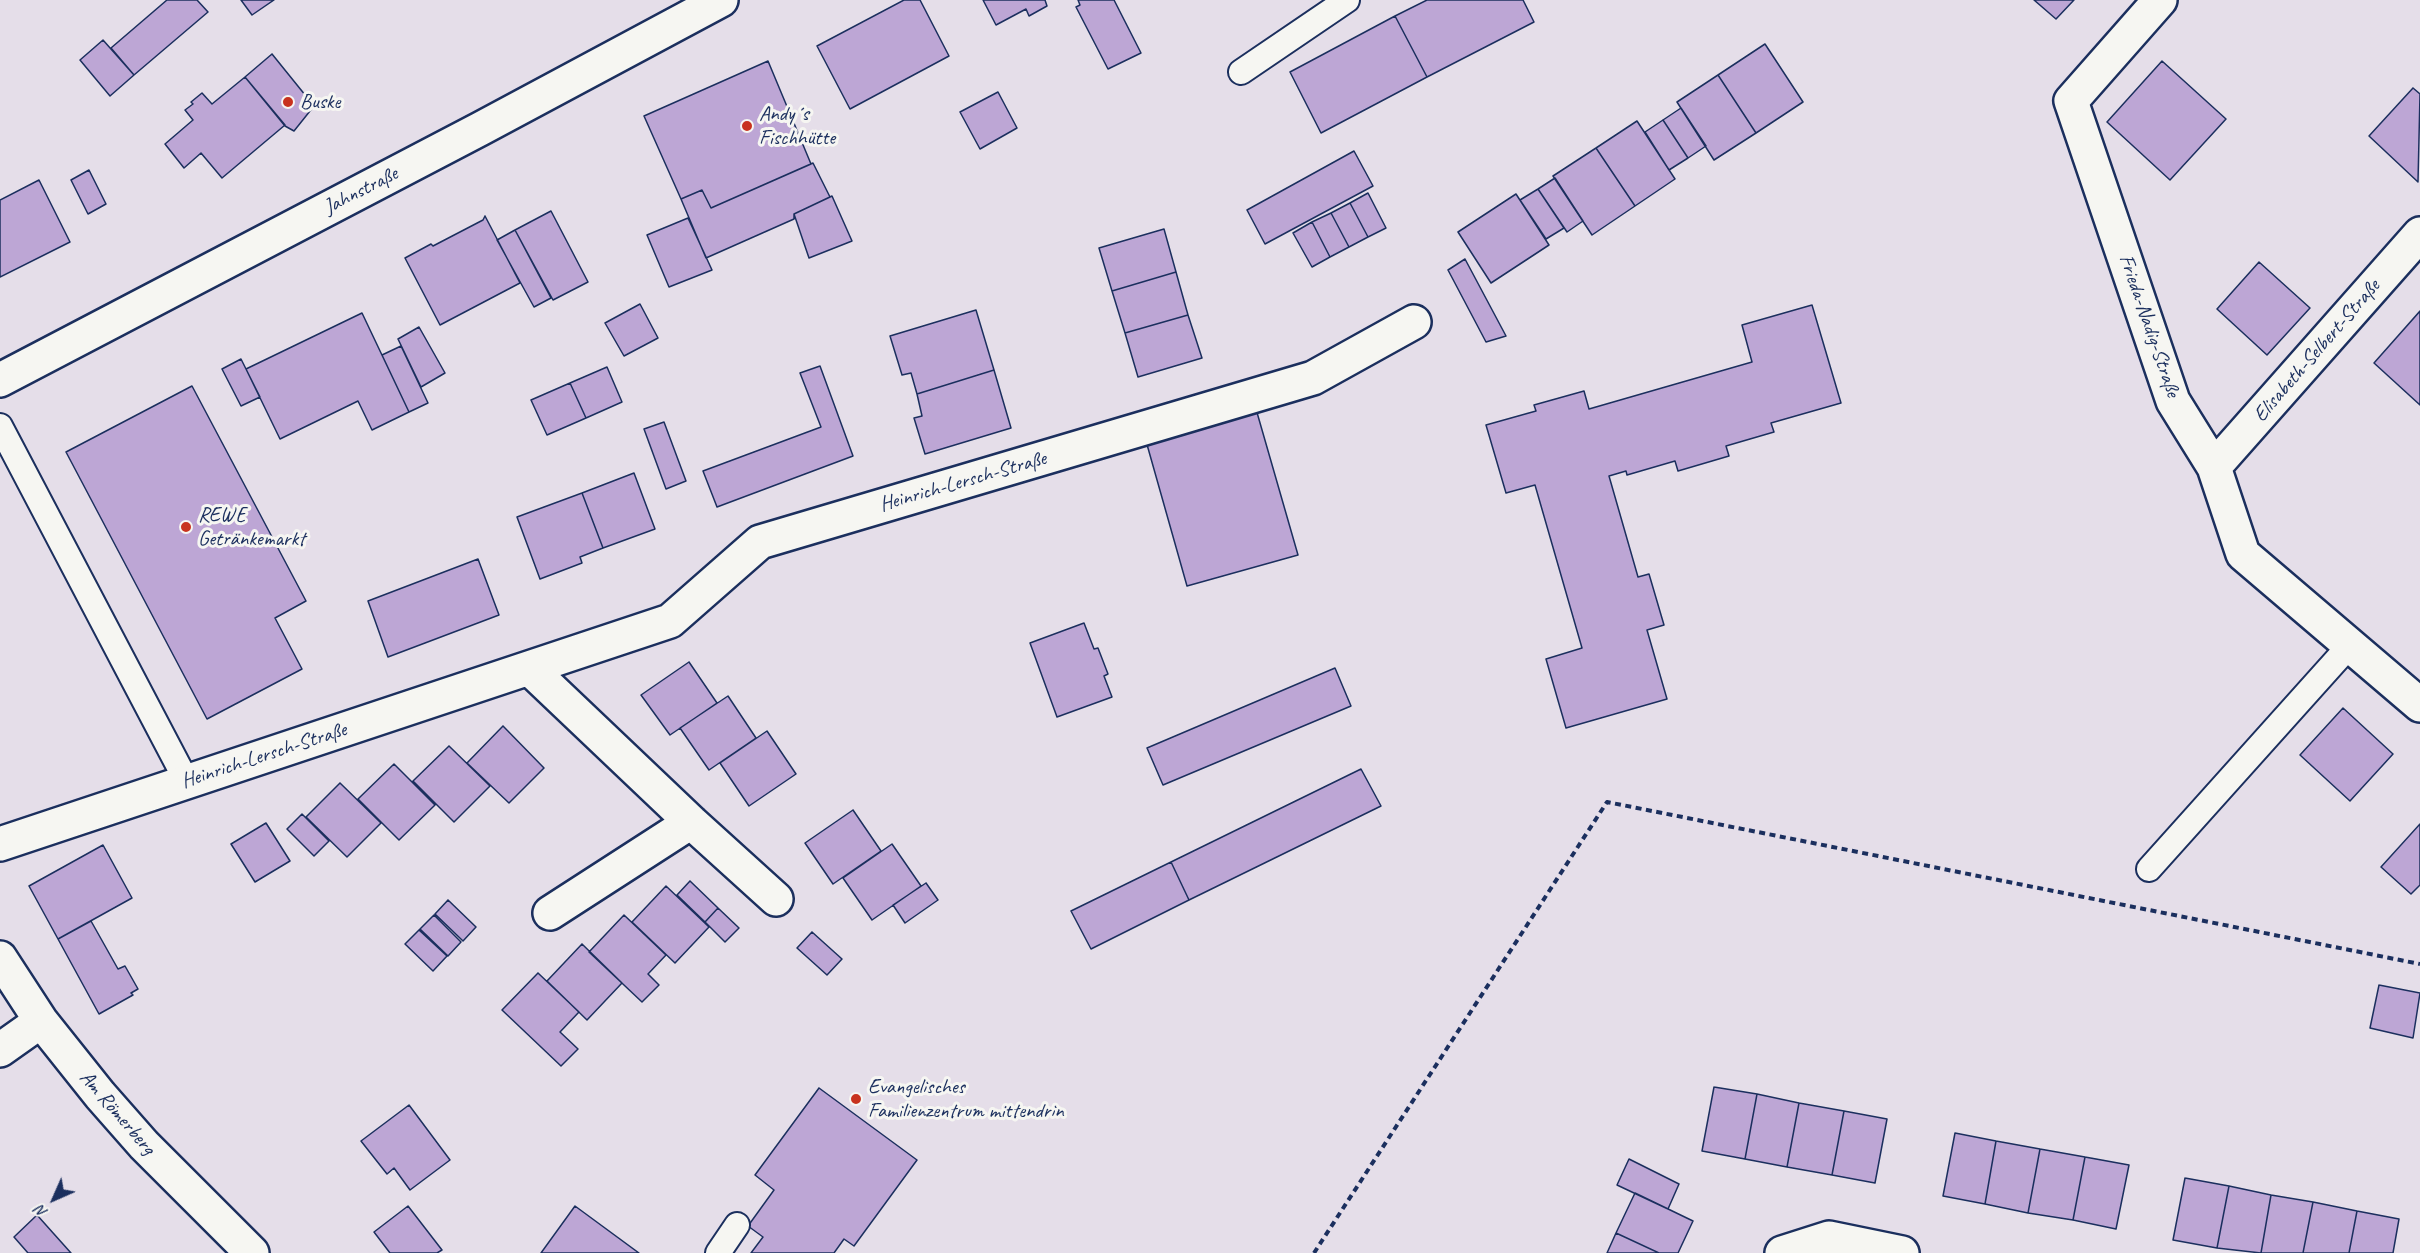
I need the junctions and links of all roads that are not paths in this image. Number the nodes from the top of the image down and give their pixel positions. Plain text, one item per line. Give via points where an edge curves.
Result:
1 (721, 0) edge
2 (1347, 0) edge
3 (2160, 0) edge
4 (1241, 72) dead end
5 (2420, 234) edge
6 (1414, 322) dead end
7 (0, 380) edge
8 (0, 426) edge
9 (2214, 467) junction
10 (2350, 645) junction
11 (529, 668) junction
12 (2420, 705) edge
13 (187, 782) junction
14 (691, 822) junction
15 (0, 844) edge
16 (2150, 869) dead end
17 (776, 899) dead end
18 (550, 913) dead end
19 (0, 958) edge
20 (41, 1021) junction
21 (0, 1050) edge
22 (737, 1225) dead end
23 (252, 1253) edge
24 (718, 1253) edge
25 (1782, 1253) edge
26 (1902, 1253) edge

1 - 7 street, Jahnstraße
2 - 4 lane
3 - 9 street, Frieda-Nadig-Straße via 2071,100 2173,401
5 - 9 street, Elisabeth-Selbert-Straße
6 - 11 street, Heinrich-Lersch-Straße via 1313,378 760,542 670,621
8 - 13 lane
9 - 10 street, Frieda-Nadig-Straße via 2243,554
10 - 12 street, Frieda-Nadig-Straße
10 - 16 lane
11 - 13 street, Heinrich-Lersch-Straße
11 - 14 street
13 - 15 street, Heinrich-Lersch-Straße
14 - 17 street
14 - 18 street
19 - 20 street, Am Römerberg
20 - 21 street
20 - 23 street, Am Römerberg via 144,1145
22 - 24 lane
25 - 26 street via 1829,1238

